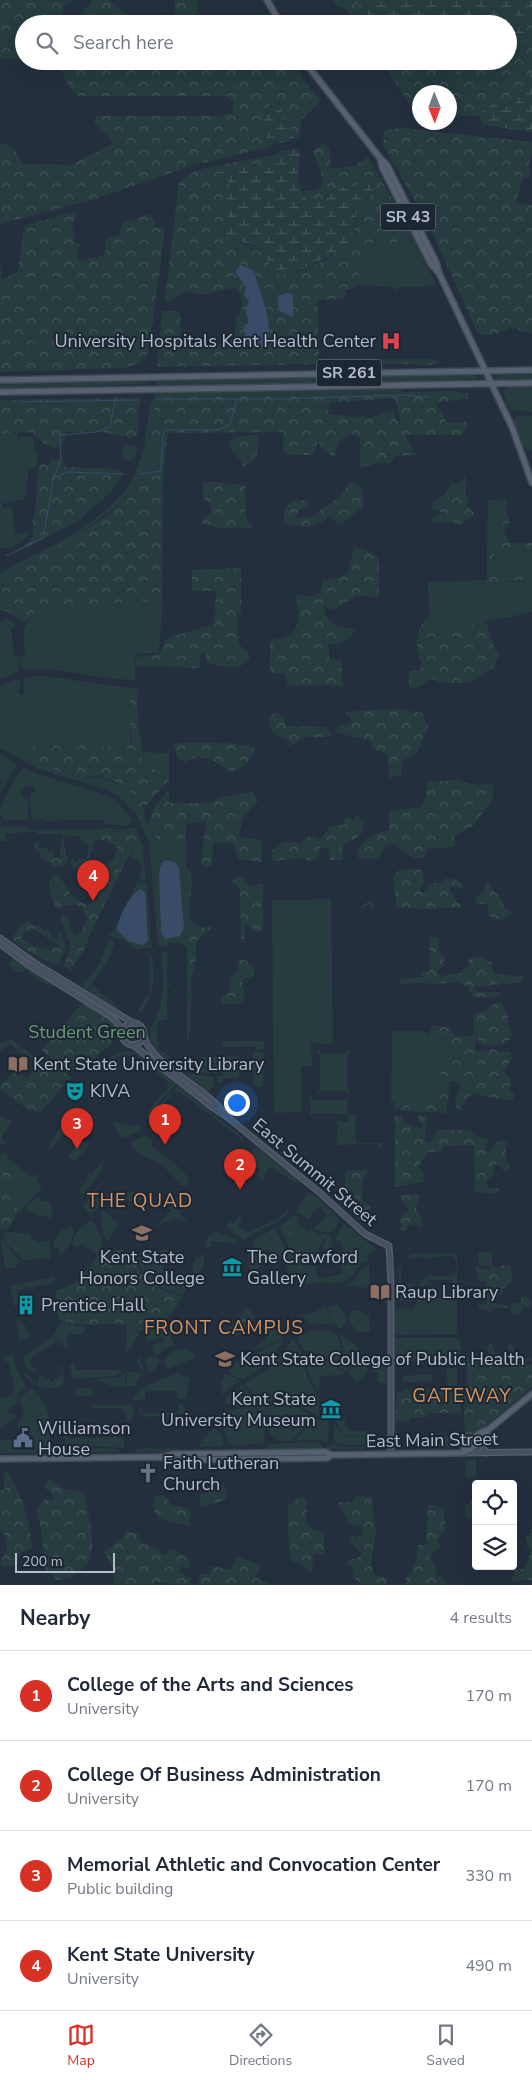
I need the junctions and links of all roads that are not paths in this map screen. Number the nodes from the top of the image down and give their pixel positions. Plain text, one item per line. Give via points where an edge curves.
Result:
1 (267, 0) edge
2 (276, 15) edge
3 (311, 70) edge
4 (532, 370) edge
5 (484, 371) junction
6 (0, 380) edge
7 (532, 383) edge
8 (491, 384) junction
9 (0, 392) edge
10 (532, 483) edge
11 (0, 938) edge
12 (0, 944) edge
13 (133, 1023) junction
14 (123, 1030) junction
15 (145, 1034) junction
16 (133, 1045) junction
17 (226, 1116) junction
18 (532, 1394) edge
19 (488, 1430) junction
20 (482, 1439) junction
21 (532, 1452) edge
22 (462, 1453) junction
23 (486, 1453) junction
24 (391, 1454) junction
25 (0, 1459) edge

1 - 2 main road
3 - 5 main road, SR 43 via 380,158
4 - 5 main road, SR 261
5 - 6 main road, SR 261
5 - 8 main road, SR 43
7 - 8 main road, SR 261
8 - 9 main road, SR 261
8 - 10 main road, SR 43 via 512,427
11 - 13 main road
12 - 14 main road via 113,1018
13 - 14 main road
13 - 15 main road via 142,1027
14 - 16 main road via 124,1040
15 - 16 main road via 140,1043
15 - 17 main road, East Summit Street via 148,1046
16 - 17 main road, East Summit Street
17 - 24 main road, East Summit Street via 366,1234 389,1246
18 - 19 main road
19 - 20 main road
19 - 22 main road via 468,1444
20 - 22 main road
20 - 23 main road
21 - 23 main road, East Main Street
22 - 23 main road, East Main Street
22 - 24 main road, East Main Street
24 - 25 main road, East Main Street via 332,1455 326,1452

